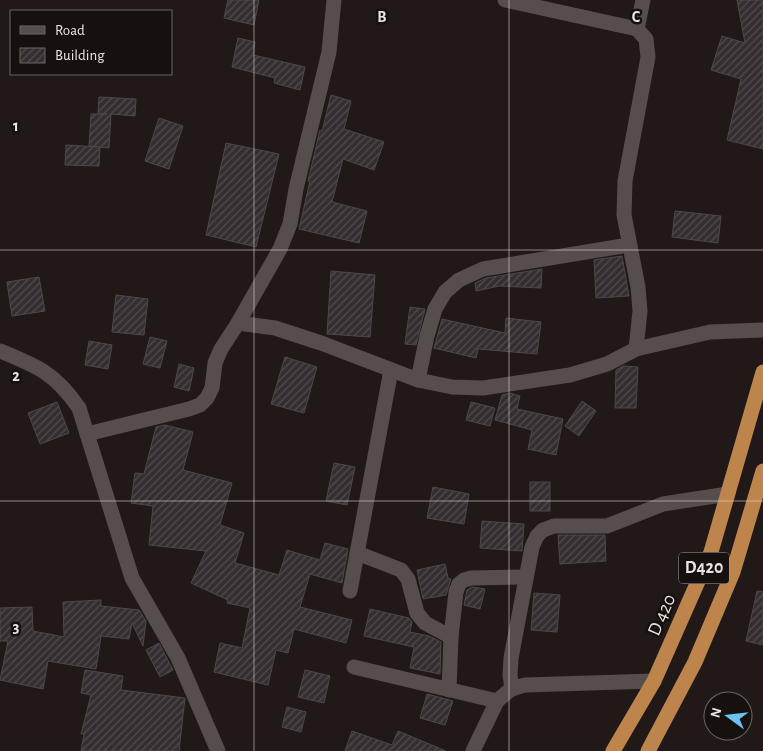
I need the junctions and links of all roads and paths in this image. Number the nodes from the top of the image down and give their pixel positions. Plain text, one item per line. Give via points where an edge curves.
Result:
1 (334, 0) edge
2 (506, 0) edge
3 (643, 0) edge
4 (637, 29) junction
5 (629, 244) junction
6 (238, 323) junction
7 (763, 330) edge
8 (636, 349) junction
9 (0, 351) edge
10 (391, 370) junction
11 (763, 372) edge
12 (418, 380) junction
13 (87, 434) junction
14 (763, 472) edge
15 (728, 494) junction
16 (357, 553) junction
17 (526, 577) junction
18 (350, 591) dead end
19 (451, 637) junction
20 (354, 668) dead end
21 (654, 682) junction
22 (512, 689) junction
23 (449, 690) junction
24 (497, 702) junction
25 (218, 751) edge
26 (472, 751) edge
27 (613, 751) edge
28 (648, 751) edge

1 - 6 street via 329,52 290,224 280,249
2 - 4 street
3 - 4 street
4 - 5 street via 646,39 648,57 625,181 624,215
5 - 8 street via 640,311
5 - 12 street via 483,269 459,280 445,292 435,309
6 - 10 street via 275,328
6 - 13 street via 218,356 212,388 200,405
7 - 8 street via 710,332
8 - 12 street via 607,364 570,375 493,386 452,387
9 - 13 street via 37,366 68,391 79,408
10 - 12 street
10 - 16 street
11 - 15 highway, D 420 / D420
13 - 25 street via 132,578 178,658
14 - 28 highway, D420 via 733,572 695,662
15 - 17 street via 663,504 607,526 554,526 543,530 532,547
15 - 21 highway, D 420 / D420 via 711,552
16 - 18 street
16 - 19 street via 401,570 408,579 417,613 425,623
17 - 19 street via 464,580 459,584
17 - 22 street via 511,658
19 - 23 street
20 - 23 street
21 - 22 street via 525,685
21 - 27 highway, D 420 / D420
22 - 24 street
23 - 24 street
24 - 26 street

